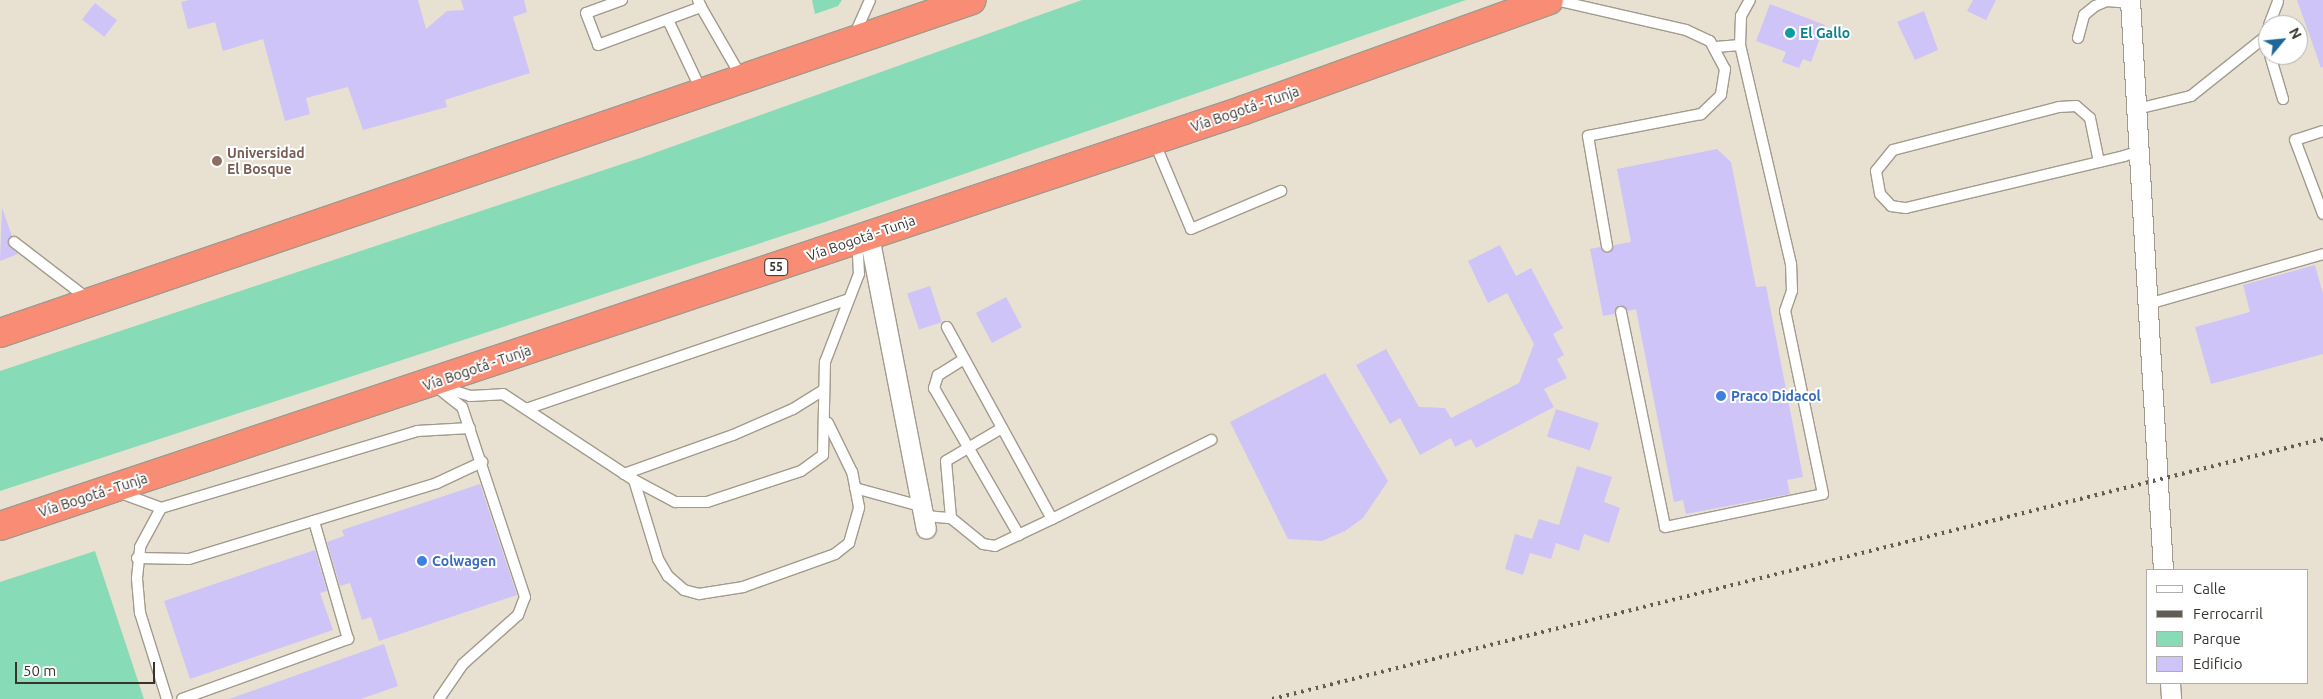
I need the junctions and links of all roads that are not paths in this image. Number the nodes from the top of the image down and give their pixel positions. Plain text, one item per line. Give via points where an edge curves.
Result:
1 (622, 0) edge
2 (870, 0) edge
3 (972, 0) edge
4 (1549, 0) edge
5 (1555, 0) edge
6 (1750, 0) edge
7 (2131, 2) edge
8 (2278, 2) dead end
9 (699, 4) edge
10 (2273, 15) edge
11 (668, 20) junction
12 (2078, 38) dead end
13 (2258, 40) edge
14 (851, 41) junction
15 (1740, 45) junction
16 (1716, 47) junction
17 (2273, 65) edge
18 (743, 79) junction
19 (702, 92) junction
20 (2283, 99) dead end
21 (2137, 109) junction
22 (2323, 131) edge
23 (1154, 140) junction
24 (2139, 151) junction
25 (2099, 162) junction
26 (1281, 191) dead end
27 (2323, 214) edge
28 (863, 238) junction
29 (14, 242) dead end
30 (1607, 246) dead end
31 (2323, 254) edge
32 (847, 300) junction
33 (93, 302) junction
34 (2148, 304) junction
35 (1621, 312) dead end
36 (947, 327) dead end
37 (0, 333) edge
38 (964, 359) junction
39 (432, 384) junction
40 (823, 390) junction
41 (526, 409) junction
42 (825, 415) junction
43 (470, 428) junction
44 (1002, 428) junction
45 (1212, 440) dead end
46 (969, 446) junction
47 (482, 462) junction
48 (624, 474) junction
49 (634, 480) junction
50 (855, 488) junction
51 (110, 490) junction
52 (161, 508) junction
53 (925, 517) junction
54 (952, 518) junction
55 (1052, 519) junction
56 (314, 521) junction
57 (0, 526) edge
58 (1019, 536) junction
59 (137, 558) junction
60 (2163, 569) edge
61 (2170, 684) edge
62 (167, 699) edge
63 (182, 699) edge
64 (438, 699) edge
65 (2171, 699) edge

1 - 11 lane via 586,13 598,45
2 - 14 lane
3 - 14 highway
4 - 23 highway, Vía Bogotá - Tunja / 55
5 - 16 lane via 1686,30
6 - 15 lane via 1741,16
7 - 12 lane via 2107,1 2094,6 2084,15
7 - 21 street
8 - 10 lane
9 - 11 lane
9 - 18 lane
11 - 19 lane
13 - 21 lane via 2191,96
14 - 18 highway
15 - 16 lane
15 - 35 lane via 1791,264 1792,291 1785,311 1823,494 1665,527
16 - 30 lane via 1725,77 1721,95 1710,109 1683,121 1588,136
17 - 20 lane
18 - 19 highway
19 - 33 highway
21 - 24 street
22 - 27 lane via 2295,140
23 - 26 lane via 1191,229
23 - 28 highway, Vía Bogotá - Tunja / 55
24 - 25 lane
24 - 34 street
25 - 25 lane via 2090,118 2076,106 2059,106 1892,150 1876,171 1880,194 1891,206 1906,208
28 - 32 lane via 859,274
28 - 39 highway, Vía Bogotá - Tunja / 55
28 - 53 street
29 - 33 lane
31 - 34 lane
32 - 40 lane via 825,362
32 - 41 lane
33 - 37 highway
34 - 60 street
36 - 38 lane
38 - 44 lane
38 - 46 lane via 938,375 934,388
39 - 41 lane via 470,396 503,394
39 - 43 lane via 462,407
39 - 51 highway, Vía Bogotá - Tunja / 55
40 - 42 lane
40 - 48 lane via 793,409 733,436
41 - 48 lane
42 - 49 lane via 824,455 801,471 691,505
42 - 50 lane
43 - 47 lane
43 - 52 lane via 417,431
44 - 46 lane
44 - 55 lane
45 - 55 lane
46 - 54 lane via 946,461
46 - 58 lane
47 - 56 lane via 437,483
47 - 64 lane via 522,582 524,606 463,664
48 - 49 lane
49 - 50 lane via 658,559 684,590 699,594 743,587 835,554 849,543 858,524
50 - 53 lane
51 - 52 lane
51 - 57 highway, Vía Bogotá - Tunja / 55
52 - 59 lane
53 - 54 lane
54 - 58 lane via 983,544 995,546
55 - 58 lane
56 - 59 lane via 189,559
56 - 63 lane via 348,639
59 - 62 lane via 140,613
61 - 65 street

